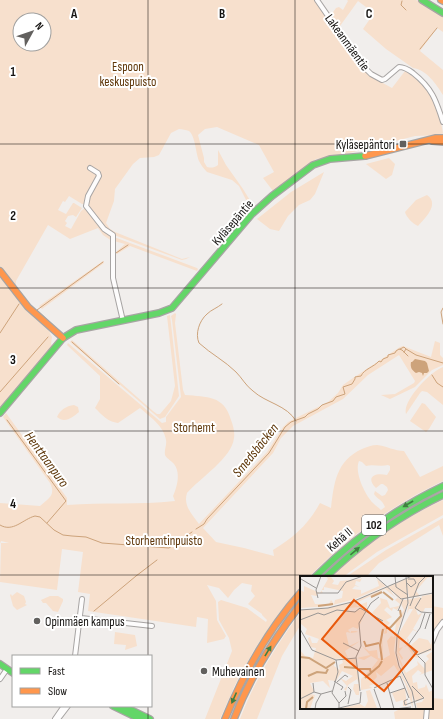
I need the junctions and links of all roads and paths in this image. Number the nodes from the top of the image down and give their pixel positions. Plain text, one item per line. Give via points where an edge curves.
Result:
1 (318, 0) edge
2 (422, 0) edge
3 (443, 13) edge
4 (443, 122) edge
5 (443, 138) edge
6 (431, 140) junction
7 (443, 142) edge
8 (90, 168) dead end
9 (0, 270) edge
10 (123, 321) junction
11 (63, 338) junction
12 (0, 413) edge
13 (443, 486) edge
14 (443, 495) edge
15 (315, 576) edge
16 (327, 576) edge
17 (300, 593) edge
18 (82, 599) dead end
19 (300, 605) edge
20 (81, 618) junction
21 (443, 622) edge
22 (152, 626) dead end
23 (433, 640) edge
24 (75, 655) edge
25 (0, 664) edge
26 (7, 669) junction
27 (12, 672) edge
28 (0, 679) edge
29 (63, 707) edge
30 (67, 707) edge
31 (115, 707) edge
32 (125, 707) edge
33 (427, 709) edge
34 (55, 719) edge
35 (58, 719) edge
36 (140, 719) edge
37 (150, 719) edge
38 (225, 719) edge
39 (235, 719) edge
40 (426, 719) edge

1 - 4 street, Lakeanmäentie via 367,70 382,80 399,67 409,70 432,92
2 - 3 main road
5 - 6 main road, Kyläsepäntie
6 - 7 main road, Kyläsepäntie
6 - 10 main road, Kyläsepäntie via 366,156 330,159 313,165 257,209 172,308
8 - 10 street via 98,172 99,176 88,196 86,206 104,229 113,236 113,278
9 - 11 main road via 28,306
10 - 11 main road, Kyläsepäntie via 76,330
11 - 12 main road
13 -> 15 main road, Kehä II / 102 via 374,525
16 -> 14 main road, Kehä II / 102 via 378,532
17 -> 38 main road via 278,620 256,655
18 - 20 street
39 -> 19 main road via 254,674
20 - 22 street
20 - 24 street
21 - 23 street
25 - 26 main road
26 - 27 main road
26 - 28 street
29 - 34 street
30 - 35 street
31 - 36 main road
32 - 37 main road
33 - 40 street

